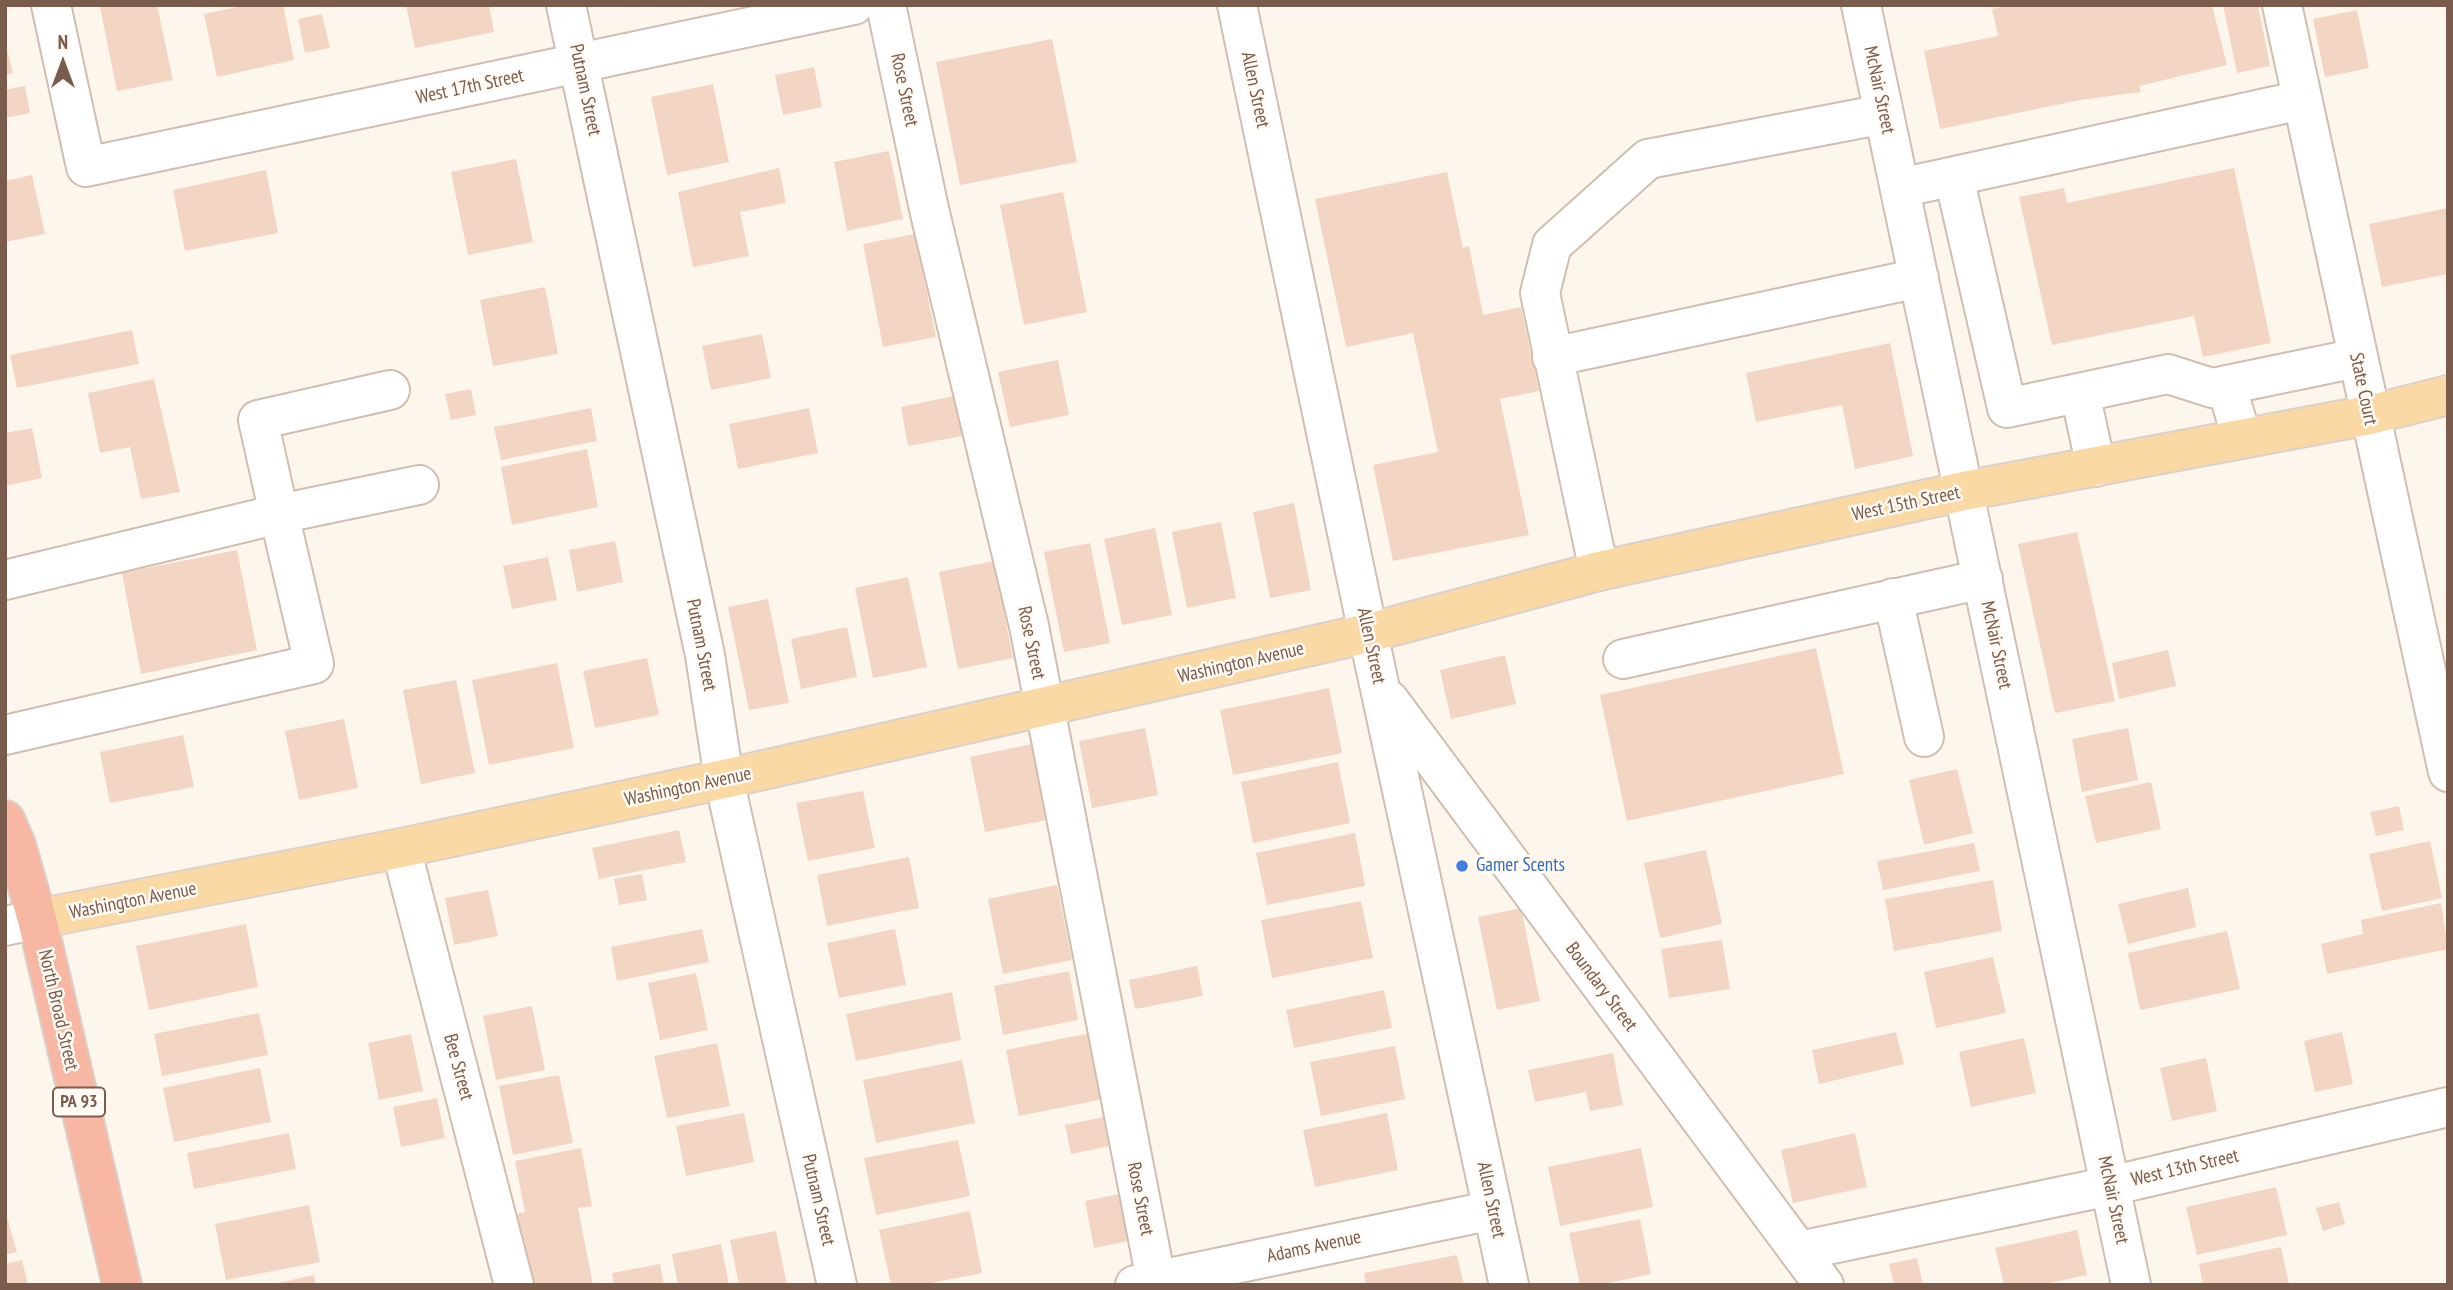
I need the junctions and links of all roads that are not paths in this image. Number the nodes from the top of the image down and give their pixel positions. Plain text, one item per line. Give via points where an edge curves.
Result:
1 (51, 5) edge
2 (566, 5) edge
3 (854, 5) edge
4 (886, 5) edge
5 (1237, 5) edge
6 (1861, 5) edge
7 (2282, 5) edge
8 (579, 64) junction
9 (2302, 100) junction
10 (1884, 114) junction
11 (1954, 177) junction
12 (1900, 188) junction
13 (1919, 278) junction
14 (1552, 357) junction
15 (2357, 358) junction
16 (1996, 361) junction
17 (1939, 373) junction
18 (2226, 385) junction
19 (390, 390) dead end
20 (2080, 393) junction
21 (2448, 395) edge
22 (2369, 415) junction
23 (2242, 438) junction
24 (2096, 467) junction
25 (419, 485) dead end
26 (1965, 491) junction
27 (279, 514) junction
28 (1599, 571) junction
29 (1983, 579) junction
30 (5, 580) edge
31 (1893, 598) junction
32 (1368, 633) junction
33 (1622, 659) dead end
34 (1379, 687) junction
35 (1045, 708) junction
36 (5, 736) edge
37 (1924, 737) dead end
38 (2448, 772) edge
39 (724, 779) junction
40 (5, 820) edge
41 (401, 848) junction
42 (21, 923) edge
43 (2448, 1107) edge
44 (2110, 1186) junction
45 (1493, 1210) junction
46 (1799, 1251) junction
47 (1150, 1283) edge
48 (122, 1285) edge
49 (514, 1285) edge
50 (837, 1285) edge
51 (1509, 1285) edge
52 (1824, 1285) edge
53 (2131, 1285) edge

1 - 8 street, West 17th Street via 86,167
2 - 8 street, Putnam Street
3 - 8 street, West 17th Street
4 - 35 street, Rose Street
5 - 32 street, Allen Street
6 - 10 street, McNair Street
7 - 9 street, State Court
8 - 39 street, Putnam Street via 705,655
9 - 11 street
9 - 15 street, State Court
10 - 12 street, McNair Street
10 - 14 street via 1648,159 1552,245 1540,292
11 - 12 street
11 - 16 street
12 - 13 street, McNair Street
13 - 14 street
13 - 17 street, McNair Street
14 - 28 street
15 - 18 street
15 - 22 street, State Court
16 - 17 street
16 - 20 street via 2007,408
17 - 26 street, McNair Street
18 - 20 street via 2213,388 2168,374
18 - 23 street
19 - 27 street via 258,420
20 - 24 street
21 - 22 main road, West 15th Street
22 - 23 main road, West 15th Street
22 - 38 street, State Court
23 - 24 main road, West 15th Street
24 - 26 main road, West 15th Street
25 - 27 street
26 - 28 main road, West 15th Street
26 - 29 street, McNair Street
27 - 30 street
27 - 36 street via 314,664
28 - 32 main road, West 15th Street
29 - 31 street
29 - 44 street, McNair Street
31 - 33 street
31 - 37 street
32 - 34 street, Allen Street
32 - 35 main road, Washington Avenue
34 - 45 street, Allen Street
34 - 46 street, Boundary Street
35 - 39 main road, Washington Avenue
35 - 47 street, Rose Street
39 - 41 main road, Washington Avenue
39 - 50 street, Putnam Street
40 - 42 highway, North Broad Street / PA 93 via 16,845
41 - 42 main road, Washington Avenue
41 - 49 street, Bee Street
42 - 48 highway, North Broad Street / PA 93
43 - 44 street, West 13th Street
44 - 46 street, West 13th Street
44 - 53 street, McNair Street
45 - 47 street, Adams Avenue
45 - 51 street, Allen Street
46 - 52 street, Boundary Street

